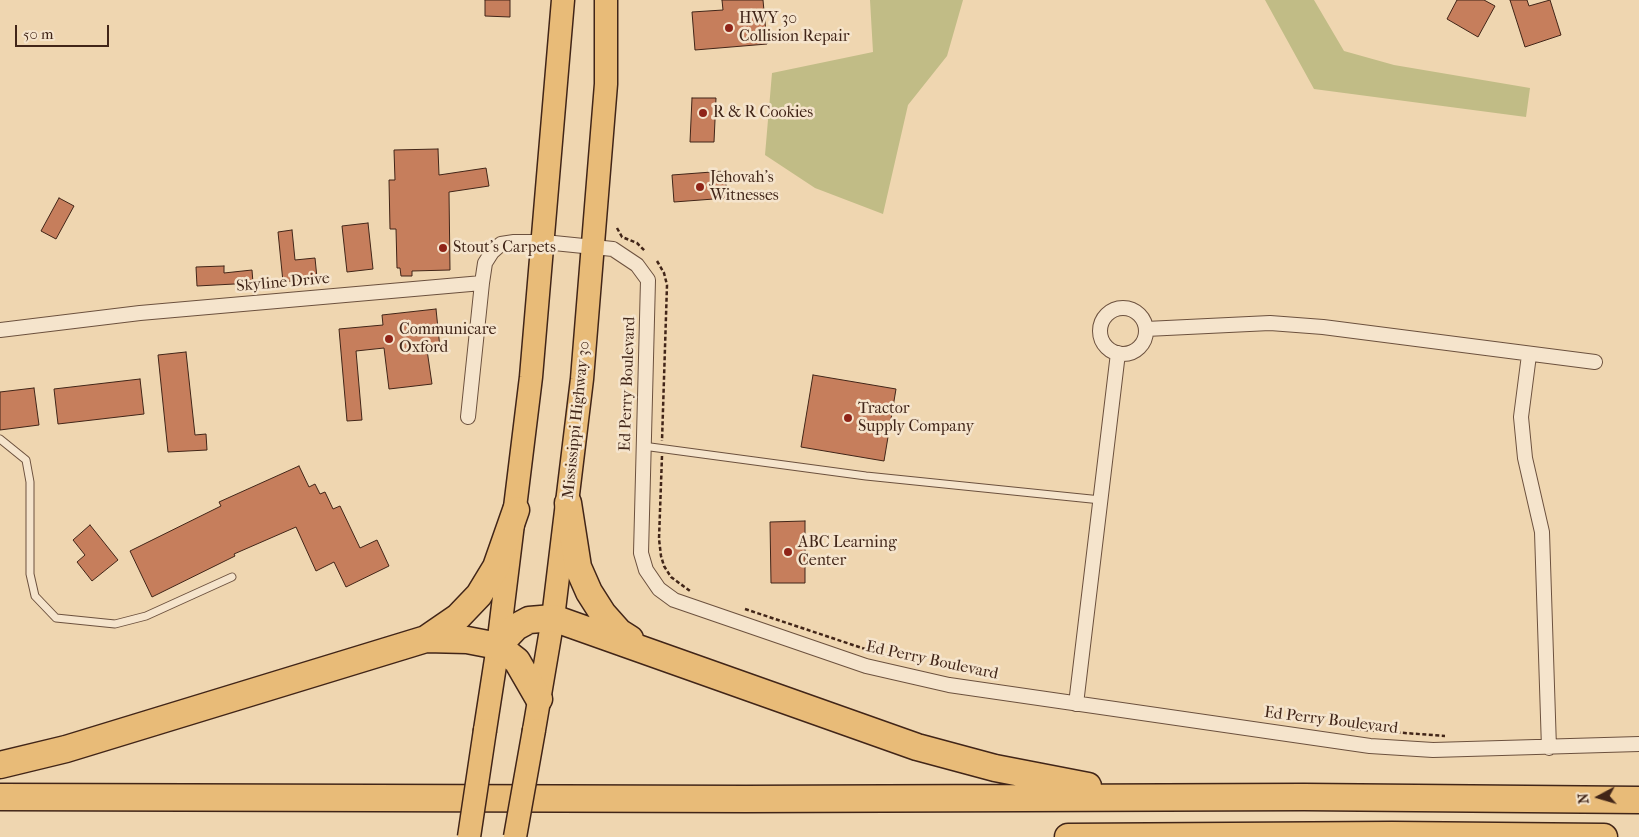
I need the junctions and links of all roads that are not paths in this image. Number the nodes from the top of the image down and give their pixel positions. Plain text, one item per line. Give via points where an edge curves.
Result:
1 (563, 0) edge
2 (606, 0) edge
3 (544, 242) junction
4 (594, 246) junction
5 (482, 283) junction
6 (1146, 329) junction
7 (0, 330) edge
8 (1118, 354) junction
9 (1529, 355) junction
10 (1594, 362) dead end
11 (468, 417) dead end
12 (0, 439) edge
13 (643, 446) junction
14 (1101, 500) junction
15 (568, 503) junction
16 (516, 510) junction
17 (232, 577) dead end
18 (553, 618) junction
19 (426, 639) junction
20 (498, 646) junction
21 (645, 649) junction
22 (539, 699) junction
23 (1076, 704) junction
24 (1639, 744) edge
25 (1549, 748) junction
26 (0, 765) edge
27 (0, 796) edge
28 (1178, 799) junction
29 (1639, 800) edge
30 (1183, 836) edge
31 (469, 837) edge
32 (515, 837) edge
33 (1068, 837) edge
34 (1604, 837) edge

1 - 3 main road
2 - 4 main road, Mississippi Highway 30 via 606,84
3 - 4 street, Ed Perry Boulevard
3 - 5 street via 501,244 485,263
3 - 16 main road
4 - 13 street, Ed Perry Boulevard via 613,249 637,265 648,280
4 - 15 main road, Mississippi Highway 30
5 - 7 street, Skyline Drive via 140,313
5 - 11 street
6 - 8 street via 1146,336 1138,349
6 - 8 street via 1141,316 1128,308 1106,315 1100,330 1101,338
6 - 9 street via 1270,323 1323,327
8 - 14 street
9 - 10 street
9 - 25 street via 1521,416 1524,458 1542,532
12 - 17 lane via 26,460 30,482 30,574 35,596 56,618 115,624 146,616
13 - 14 lane via 866,476
13 - 23 street, Ed Perry Boulevard via 641,553 646,570 659,589 674,600 866,666 949,685
14 - 23 street
15 - 18 main road, Mississippi Highway 30
15 - 21 highway via 578,567 589,592 619,632
16 - 19 highway via 496,567 479,595 458,617
16 - 20 main road
18 - 20 highway via 529,620 516,627
18 - 21 highway
18 - 22 main road, Mississippi Highway 30
19 - 20 highway via 468,640
19 - 26 highway via 66,749
20 - 22 highway via 517,661
20 - 31 main road, bridge
21 - 28 highway via 917,747 1069,784
22 - 32 main road, Mississippi Highway 30, bridge
23 - 25 street, Ed Perry Boulevard via 1370,746 1433,750
24 - 25 street, Ed Perry Boulevard
27 - 28 highway
28 - 29 highway
30 - 33 highway
30 - 34 highway

